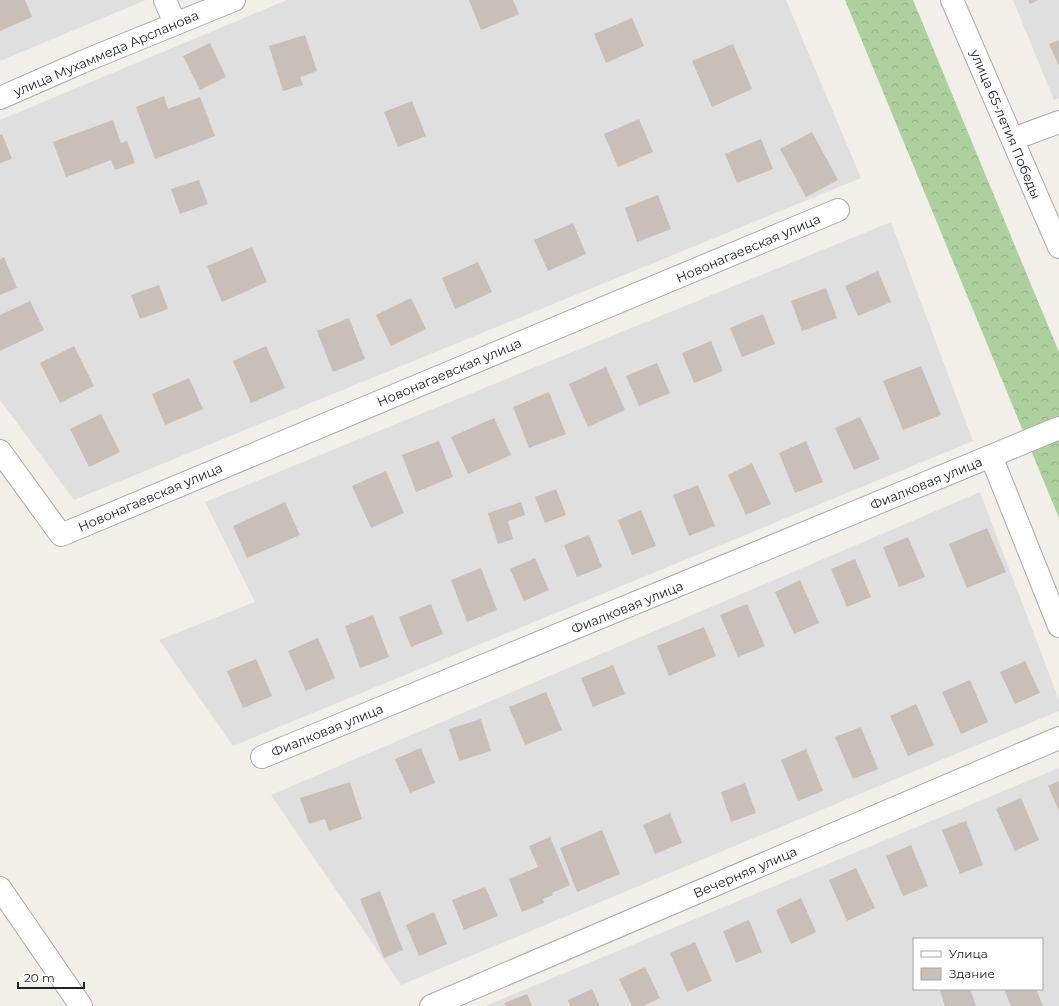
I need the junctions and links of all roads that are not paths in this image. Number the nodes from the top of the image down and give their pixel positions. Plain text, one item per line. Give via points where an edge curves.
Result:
1 (165, 0) edge
2 (234, 0) edge
3 (952, 0) edge
4 (175, 24) junction
5 (0, 98) edge
6 (1059, 122) edge
7 (1012, 139) junction
8 (838, 210) dead end
9 (1059, 247) edge
10 (1059, 428) edge
11 (0, 451) edge
12 (991, 456) junction
13 (1059, 626) edge
14 (1059, 738) edge
15 (262, 757) dead end
16 (0, 888) edge
17 (81, 1006) edge
18 (431, 1006) edge

1 - 4 street
2 - 4 street, улица Мухаммеда Арсланова
3 - 7 street, улица 65-летия Победы
4 - 5 street, улица Мухаммеда Арсланова
6 - 7 street
7 - 9 street, улица 65-летия Победы
8 - 11 street, Новонагаевская улица via 61,535
10 - 12 street, Фиалковая улица
12 - 13 street
12 - 15 street, Фиалковая улица
14 - 18 street, Вечерняя улица
16 - 17 street

